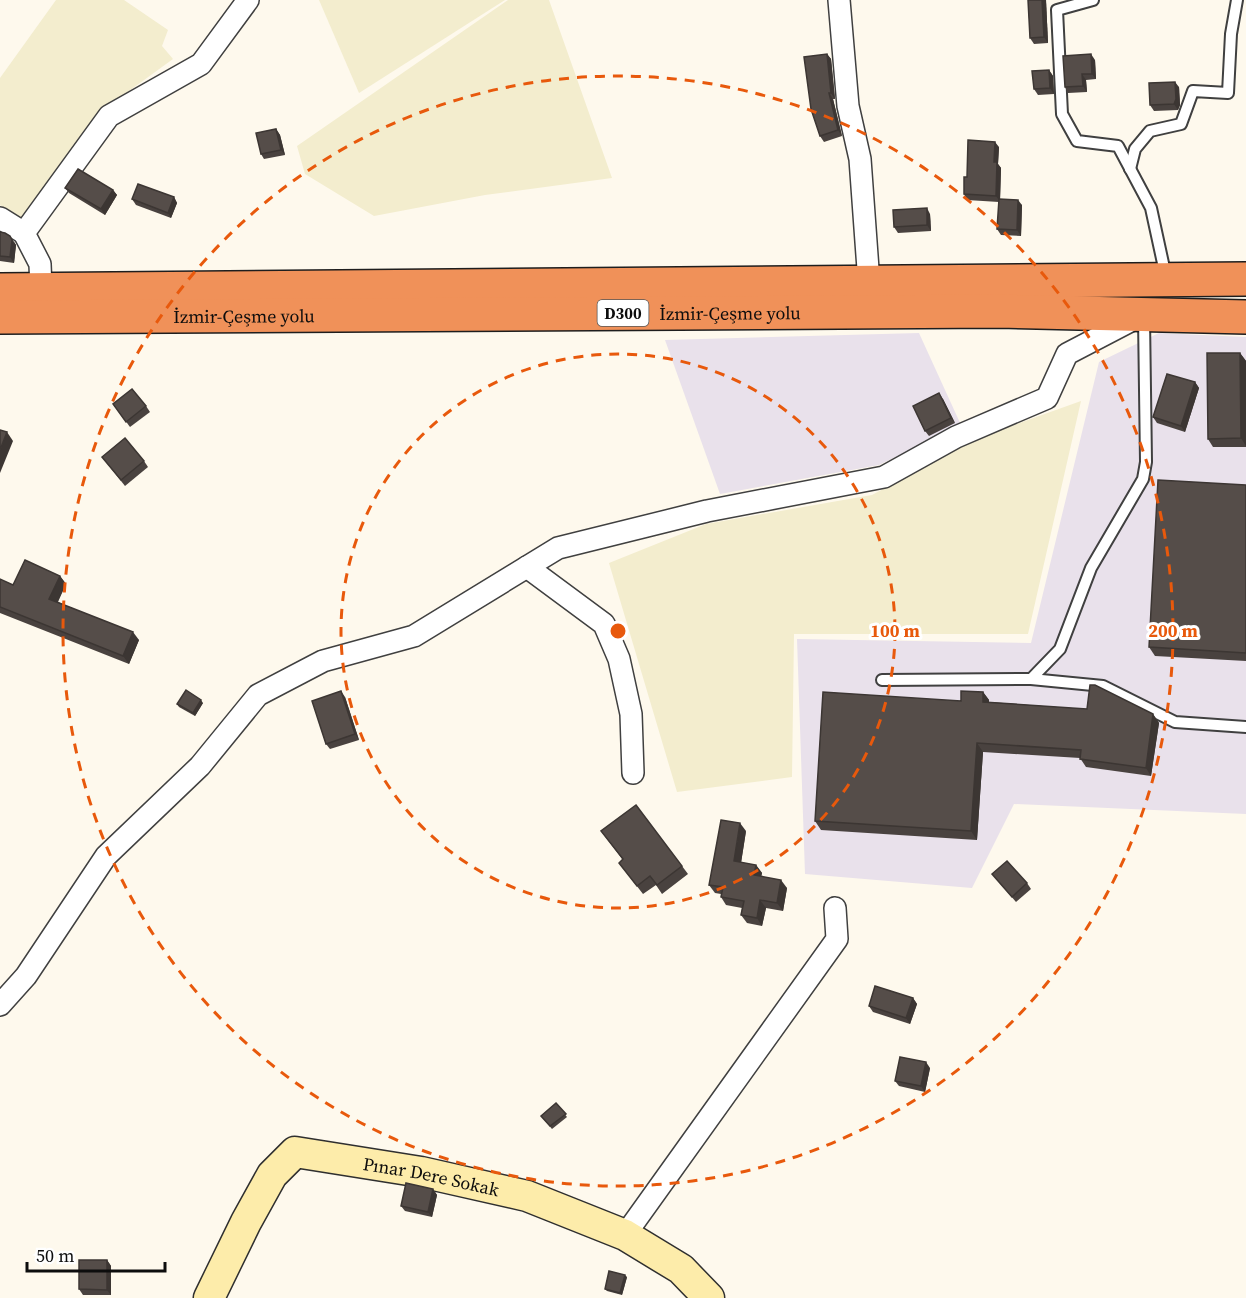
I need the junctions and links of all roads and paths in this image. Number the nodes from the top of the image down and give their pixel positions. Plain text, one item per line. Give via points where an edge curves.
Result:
1 (248, 0) edge
2 (839, 0) edge
3 (1093, 0) edge
4 (1237, 0) edge
5 (1130, 169) junction
6 (0, 218) edge
7 (24, 233) junction
8 (1246, 279) edge
9 (1167, 280) junction
10 (869, 283) junction
11 (41, 289) junction
12 (0, 290) edge
13 (1144, 314) junction
14 (0, 317) edge
15 (1246, 317) edge
16 (527, 567) junction
17 (1031, 679) junction
18 (882, 680) dead end
19 (1246, 727) edge
20 (633, 773) dead end
21 (835, 908) dead end
22 (0, 1005) edge
23 (625, 1235) junction
24 (209, 1298) edge
25 (709, 1298) edge

1 - 7 street via 201,64 110,116
2 - 10 street via 848,106 860,159
3 - 5 lane via 1057,10 1062,114 1077,141 1118,146
4 - 5 lane via 1228,93 1193,91 1181,124 1150,131 1135,149
5 - 9 lane via 1151,208
6 - 7 street
7 - 11 street via 40,264
8 - 9 highway, İzmir-Çeşme yolu / D300
9 - 10 highway, İzmir-Çeşme yolu / D300
10 - 11 highway, İzmir-Çeşme yolu / D300
11 - 12 highway, İzmir-Çeşme yolu / D300
13 - 14 highway, İzmir-Çeşme yolu / D300 via 988,311
13 - 15 highway, İzmir-Çeşme yolu / D300
13 - 16 street via 1066,354 1047,398 956,437 884,477 707,511 558,548
13 - 17 lane via 1143,479 1091,568 1059,649
16 - 20 street via 604,624 620,658 631,714
16 - 22 street via 414,636 322,661 258,695 200,766 106,856 26,976
17 - 18 lane
17 - 19 lane via 1103,686 1174,722
21 - 23 street via 837,939
23 - 24 street, Pınar Dere Sokak via 527,1196 421,1172 295,1152 272,1175
23 - 25 street, Pınar Dere Sokak via 681,1269

